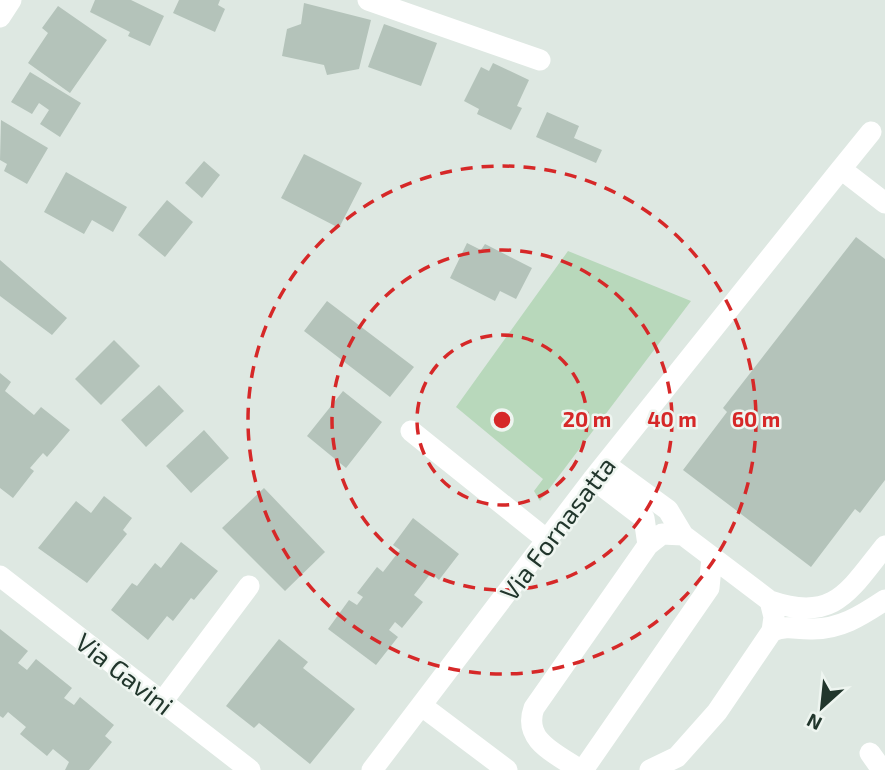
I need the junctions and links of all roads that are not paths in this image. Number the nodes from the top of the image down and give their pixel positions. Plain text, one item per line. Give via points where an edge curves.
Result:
1 (12, 0) edge
2 (368, 0) edge
3 (0, 17) edge
4 (540, 60) dead end
5 (871, 132) dead end
6 (841, 169) junction
7 (885, 203) edge
8 (411, 431) dead end
9 (599, 471) junction
10 (683, 535) junction
11 (547, 540) junction
12 (648, 545) junction
13 (885, 546) edge
14 (712, 557) junction
15 (0, 576) edge
16 (249, 586) dead end
17 (885, 600) edge
18 (770, 601) junction
19 (772, 631) junction
20 (162, 702) junction
21 (422, 706) junction
22 (250, 770) edge
23 (372, 770) edge
24 (507, 770) edge
25 (581, 770) edge
26 (650, 770) edge

1 - 3 street
2 - 4 street
5 - 6 street, Via Fornasatta
6 - 7 street
6 - 9 street, Via Fornasatta
8 - 11 street
9 - 10 street via 668,510
9 - 11 street, Via Fornasatta
9 - 12 street via 644,518
10 - 12 street via 662,534
10 - 14 street
11 - 21 street, Via Fornasatta
12 - 25 street via 534,708 529,722 531,732 549,750
13 - 18 street via 850,590 834,601 803,611
14 - 18 street
14 - 25 street via 709,588
15 - 20 street, Via Gavini
16 - 20 street
17 - 19 street via 842,625 788,626
18 - 19 street
19 - 26 street via 709,721 677,757
20 - 22 street, Via Gavini
21 - 23 street, Via Fornasatta
21 - 24 street

